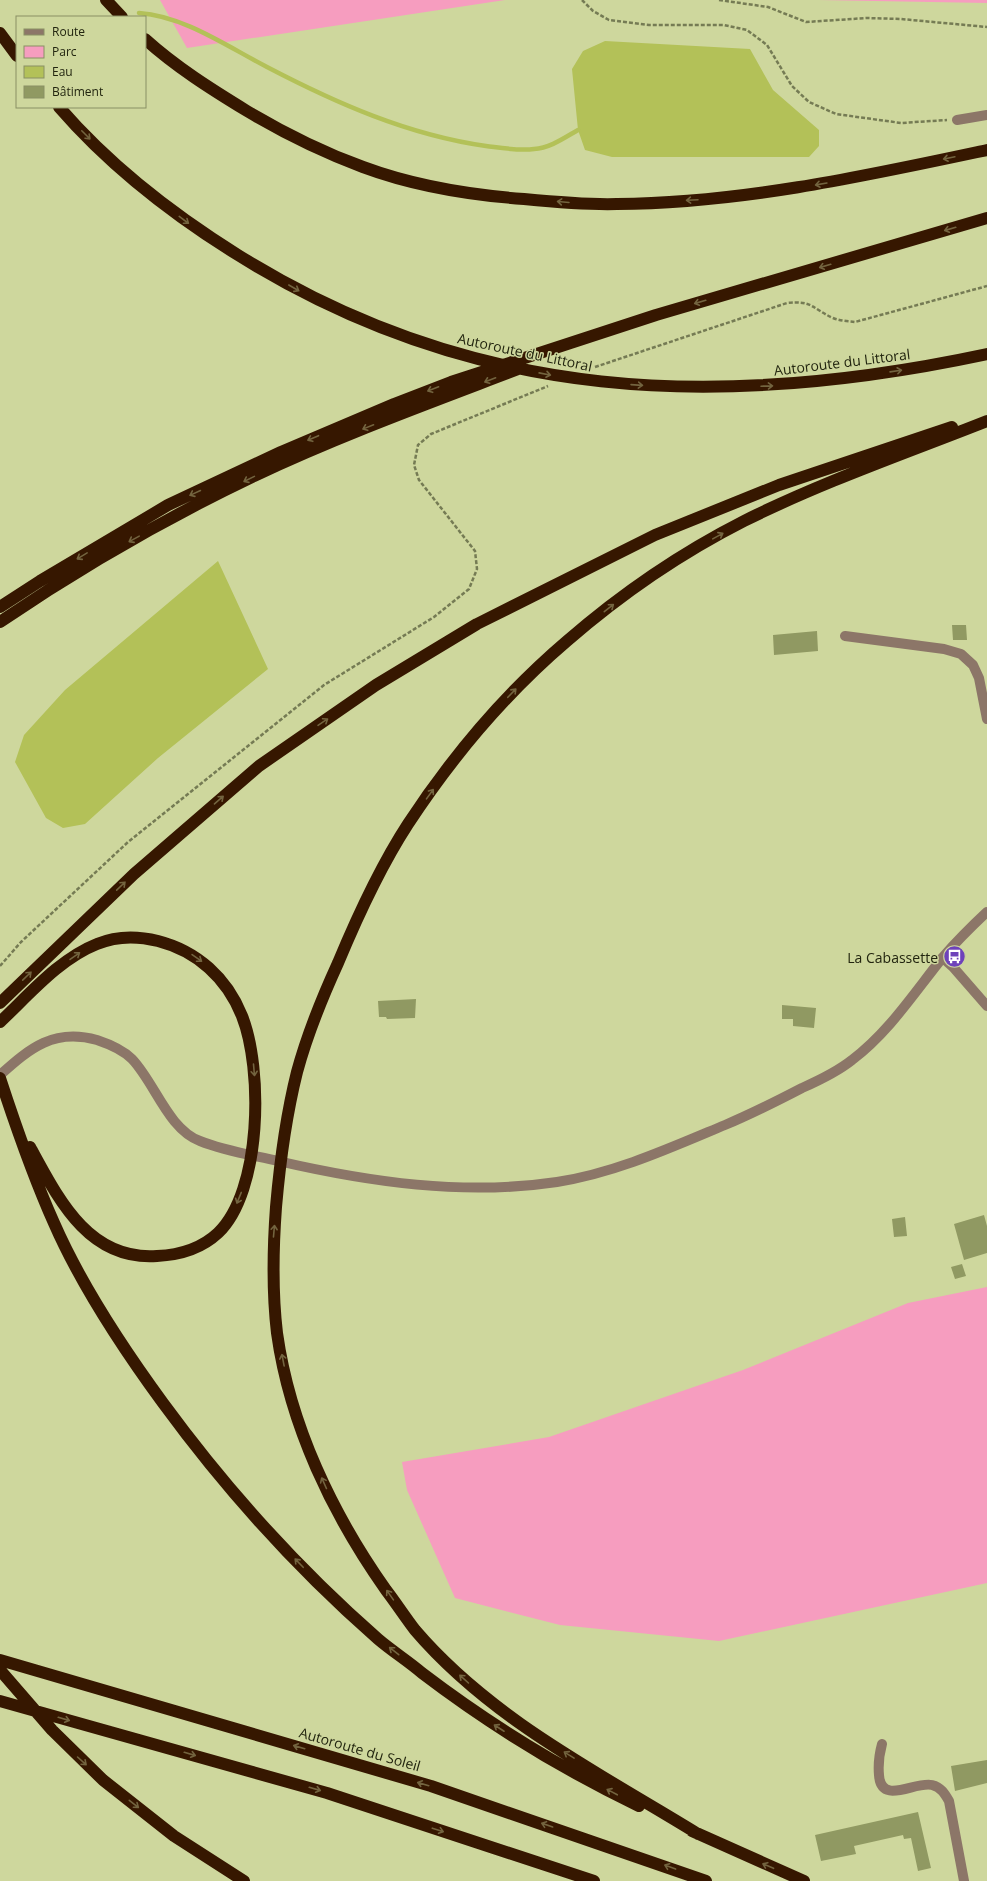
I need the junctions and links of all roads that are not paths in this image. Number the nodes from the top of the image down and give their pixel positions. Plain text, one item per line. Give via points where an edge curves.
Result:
1 (106, 0) edge
2 (121, 16) edge
3 (0, 33) edge
4 (146, 40) edge
5 (16, 55) edge
6 (60, 108) edge
7 (987, 115) edge
8 (957, 120) road end
9 (987, 150) edge
10 (987, 218) edge
11 (656, 315) junction
12 (987, 354) edge
13 (987, 415) edge
14 (987, 421) edge
15 (0, 607) edge
16 (0, 622) edge
17 (845, 636) dead end
18 (987, 718) edge
19 (987, 912) edge
20 (943, 958) junction
21 (0, 1003) edge
22 (987, 1006) edge
23 (0, 1022) edge
24 (0, 1075) edge
25 (0, 1078) edge
26 (8, 1103) junction
27 (0, 1660) edge
28 (0, 1665) edge
29 (0, 1670) edge
30 (10, 1680) junction
31 (0, 1701) edge
32 (882, 1744) dead end
33 (698, 1834) junction
34 (244, 1881) edge
35 (594, 1881) edge
36 (706, 1881) edge
37 (804, 1881) edge
38 (964, 1881) edge

1 - 2 highway
3 - 5 highway
9 -> 4 highway via 853,178 712,199 618,204 502,197 411,181 365,168 320,149 270,125 213,90
6 -> 12 highway, Autoroute du Littoral via 134,181 199,231 306,294 400,335 493,363 598,382 702,388 772,386 858,377 932,366
7 - 8 street
10 -> 11 highway
11 -> 15 highway via 451,382 281,452 168,505 40,580
11 -> 16 highway via 395,416 255,476 119,548
21 -> 13 highway via 134,874 259,766 376,685 477,624 655,535 779,485
33 -> 14 highway via 525,1727 487,1700 446,1663 412,1627 368,1564 336,1511 305,1440 285,1374 277,1331 273,1247 288,1114 299,1067 322,999 362,907 407,825 451,764 535,669 621,599 690,551 737,525 811,491
17 - 18 street via 944,649 961,654 973,665 979,678
19 - 20 street
20 - 22 street
20 - 24 street via 890,1025 853,1060 836,1072 750,1114 649,1156 600,1173 509,1188 407,1184 318,1170 219,1148 199,1141 186,1133 175,1121 131,1058 109,1044 78,1036 63,1036 44,1041 23,1054
23 -> 26 highway via 56,969 97,943 130,937 151,940 190,953 205,963 223,983 242,1014 250,1039 254,1072 254,1138 243,1187 233,1213 218,1233 198,1246 176,1255 130,1255 108,1246 84,1230 55,1193
25 - 26 highway
33 -> 26 highway via 620,1797 571,1770 513,1737 459,1701 379,1639 244,1506 194,1446 136,1366 90,1293 54,1225
36 -> 27 highway, Autoroute du Soleil via 430,1786
28 - 30 highway
29 - 30 highway
30 -> 34 highway via 52,1730 103,1780 174,1836
31 -> 35 highway via 327,1793
32 - 38 street via 878,1759 879,1781 882,1787 898,1791 925,1784 933,1785 945,1792 949,1801
37 -> 33 highway

